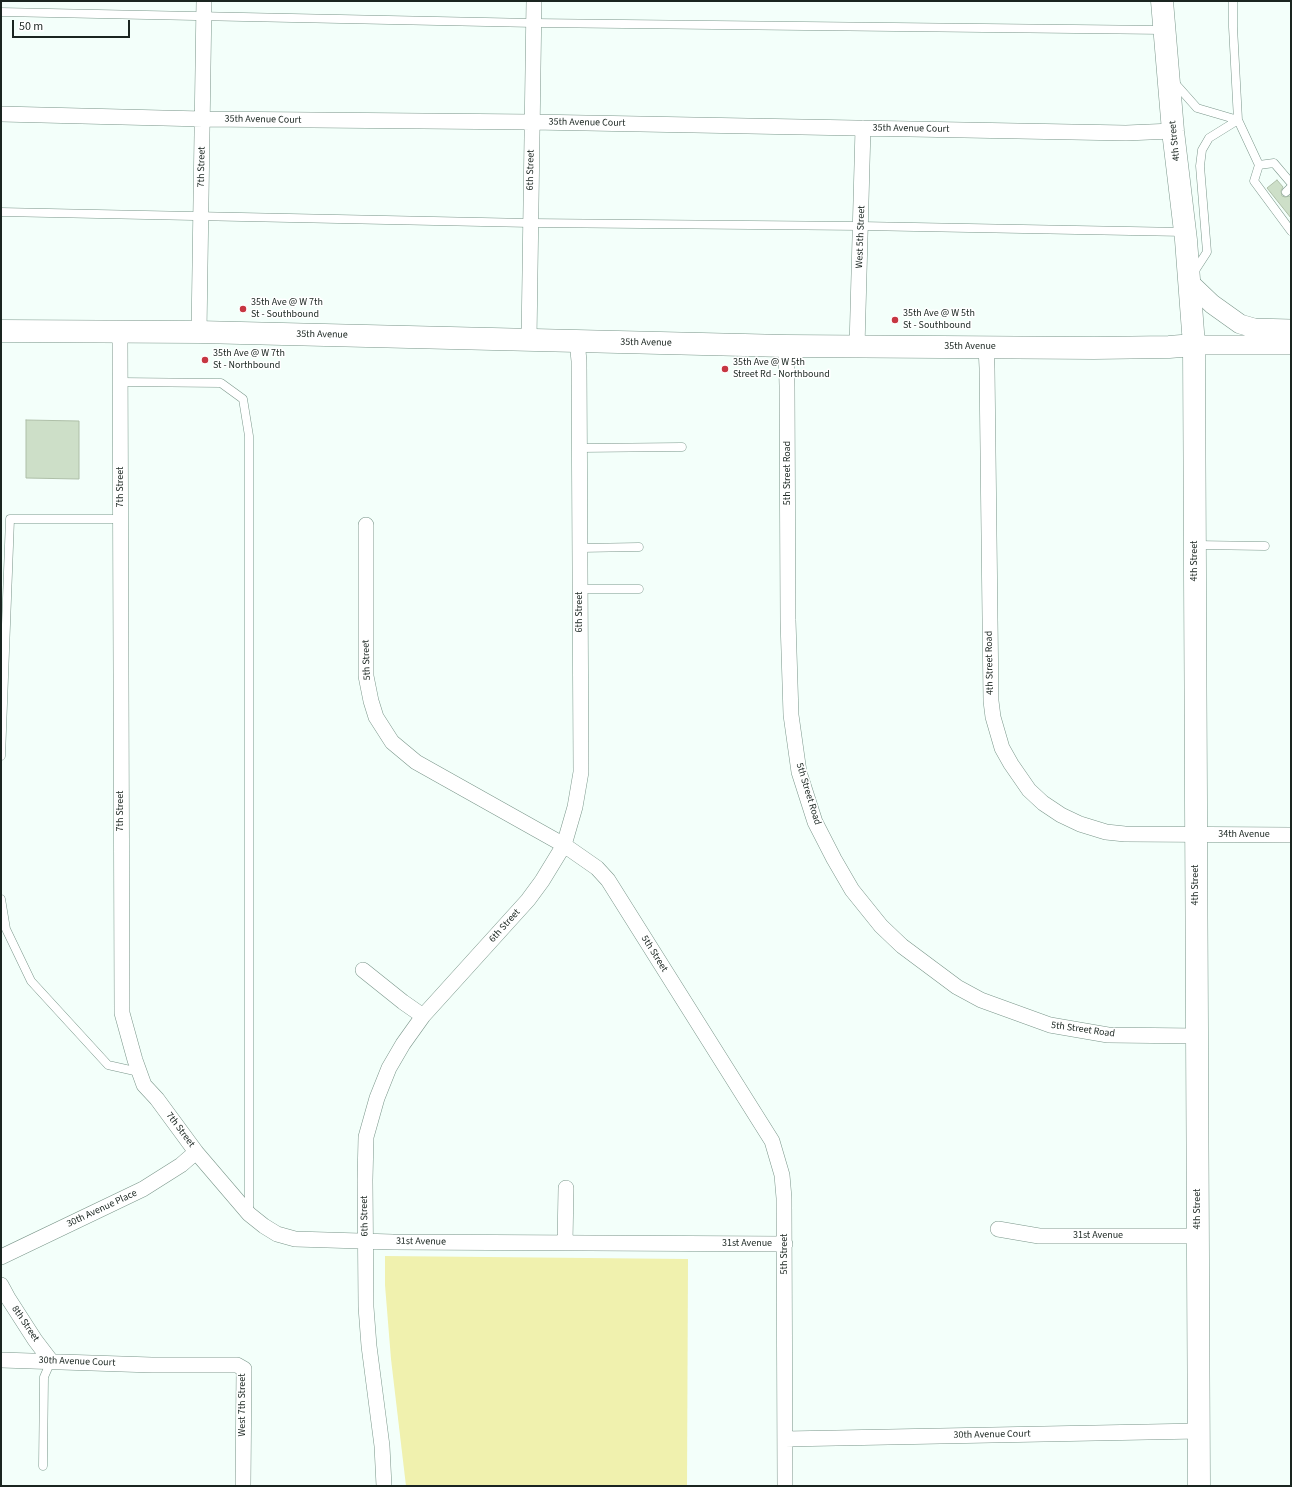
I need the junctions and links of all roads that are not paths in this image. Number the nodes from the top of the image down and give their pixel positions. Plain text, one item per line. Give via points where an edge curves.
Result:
1 (204, 1) edge
2 (534, 1) edge
3 (1162, 1) edge
4 (1233, 1) edge
5 (1, 12) edge
6 (204, 16) junction
7 (534, 23) junction
8 (1164, 30) junction
9 (1169, 76) junction
10 (1, 114) edge
11 (203, 119) junction
12 (1238, 120) junction
13 (532, 122) junction
14 (863, 128) junction
15 (1173, 131) junction
16 (1259, 165) junction
17 (1291, 183) edge
18 (1, 212) edge
19 (201, 216) junction
20 (530, 223) junction
21 (861, 226) junction
22 (1291, 231) edge
23 (1185, 232) junction
24 (1190, 282) junction
25 (1291, 329) edge
26 (1, 331) edge
27 (120, 332) junction
28 (199, 332) junction
29 (529, 340) junction
30 (578, 341) junction
31 (1194, 345) junction
32 (1291, 345) edge
33 (786, 346) junction
34 (857, 347) junction
35 (986, 347) junction
36 (120, 382) junction
37 (682, 447) dead end
38 (579, 448) junction
39 (121, 519) junction
40 (366, 525) dead end
41 (1195, 545) junction
42 (1265, 546) dead end
43 (639, 547) dead end
44 (580, 548) junction
45 (580, 589) junction
46 (639, 589) dead end
47 (1, 756) edge
48 (1196, 834) junction
49 (1291, 835) edge
50 (564, 845) junction
51 (1, 899) edge
52 (363, 970) dead end
53 (423, 1016) junction
54 (1197, 1036) junction
55 (139, 1072) junction
56 (196, 1152) junction
57 (566, 1188) dead end
58 (249, 1214) junction
59 (998, 1229) dead end
60 (277, 1234) joint
61 (1198, 1236) junction
62 (365, 1241) junction
63 (565, 1243) junction
64 (785, 1244) junction
65 (1, 1257) edge
66 (1, 1285) edge
67 (1, 1360) edge
68 (51, 1361) junction
69 (152, 1365) joint
70 (1199, 1431) junction
71 (785, 1439) junction
72 (43, 1466) dead end
73 (243, 1486) edge
74 (384, 1486) edge
75 (786, 1486) edge
76 (1199, 1486) edge

1 - 6 street, 7th Street
2 - 7 street, 6th Street
3 - 8 main road, 4th Street
4 - 12 lane
5 - 6 lane
6 - 7 lane
6 - 11 street, 7th Street
7 - 8 lane
7 - 13 street, 6th Street
8 - 9 main road, 4th Street
9 - 12 lane via 1197,108
9 - 15 main road, 4th Street
10 - 11 street, 35th Avenue Court
11 - 13 street, 35th Avenue Court
11 - 19 street, 7th Street
12 - 16 lane
12 - 24 lane via 1209,138 1202,150 1200,166 1206,252
13 - 14 street, 35th Avenue Court
13 - 20 street, 6th Street
14 - 15 street, 35th Avenue Court via 1126,133
14 - 21 street, West 5th Street
15 - 23 main road, 4th Street
16 - 17 lane via 1274,163
16 - 22 lane via 1254,181 1283,214
18 - 19 lane
19 - 20 lane
19 - 28 street, 7th Street
20 - 21 lane
20 - 29 street, 6th Street
21 - 23 lane
21 - 34 street, West 5th Street
23 - 24 main road, 4th Street
24 - 25 street via 1212,304 1240,324 1254,328
24 - 31 main road, 4th Street
26 - 27 main road, 35th Avenue
27 - 28 main road, 35th Avenue
27 - 36 street, 7th Street
28 - 29 main road, 35th Avenue
29 - 30 main road, 35th Avenue
30 - 33 main road, 35th Avenue
30 - 38 street, 6th Street
31 - 32 street, 35th Avenue
31 - 35 main road, 35th Avenue via 1094,348
31 - 41 main road, 4th Street
33 - 34 main road, 35th Avenue
33 - 54 street, 5th Street Road via 790,715 799,772 815,822 852,890 881,926 902,946 957,987 981,1000 1064,1028 1108,1035
34 - 35 main road, 35th Avenue
35 - 48 street, 4th Street Road via 991,701 1002,748 1029,790 1049,807 1080,824 1106,832 1125,834
36 - 39 street, 7th Street
36 - 58 lane via 221,383 243,400 250,436
37 - 38 lane
38 - 44 street, 6th Street
39 - 47 lane via 10,519
39 - 55 street, 7th Street via 122,1013
40 - 50 street, 5th Street via 366,676 376,717 392,742 416,762
41 - 42 lane
41 - 48 main road, 4th Street
43 - 44 lane
44 - 45 street, 6th Street
45 - 46 lane
45 - 50 street, 6th Street via 581,772 575,807
48 - 49 street, 34th Avenue
48 - 54 main road, 4th Street
50 - 53 street, 6th Street via 528,900
50 - 64 street, 5th Street via 597,868 608,880 772,1141 782,1175
51 - 55 lane via 6,929 31,981 108,1065
52 - 53 street
53 - 62 street, 6th Street via 402,1044 389,1068 366,1137
54 - 61 main road, 4th Street
55 - 56 street, 7th Street via 144,1085
56 - 58 street, 7th Street
56 - 65 street, 30th Avenue Place via 144,1189
57 - 63 street
58 - 60 street, 7th Street
59 - 61 street, 31st Avenue via 1039,1236
60 - 62 street, 31st Avenue via 296,1239
61 - 70 main road, 4th Street
62 - 63 street, 31st Avenue
62 - 74 street, 6th Street via 369,1346 382,1446
63 - 64 street, 31st Avenue
64 - 71 street, 5th Street
66 - 68 street, 8th Street
67 - 68 street, 30th Avenue Court
68 - 69 street, 30th Avenue Court
68 - 72 lane via 44,1377
69 - 73 street, West 7th Street via 237,1366 244,1369
70 - 71 street, 30th Avenue Court
70 - 76 main road, 4th Street
71 - 75 street, 5th Street

